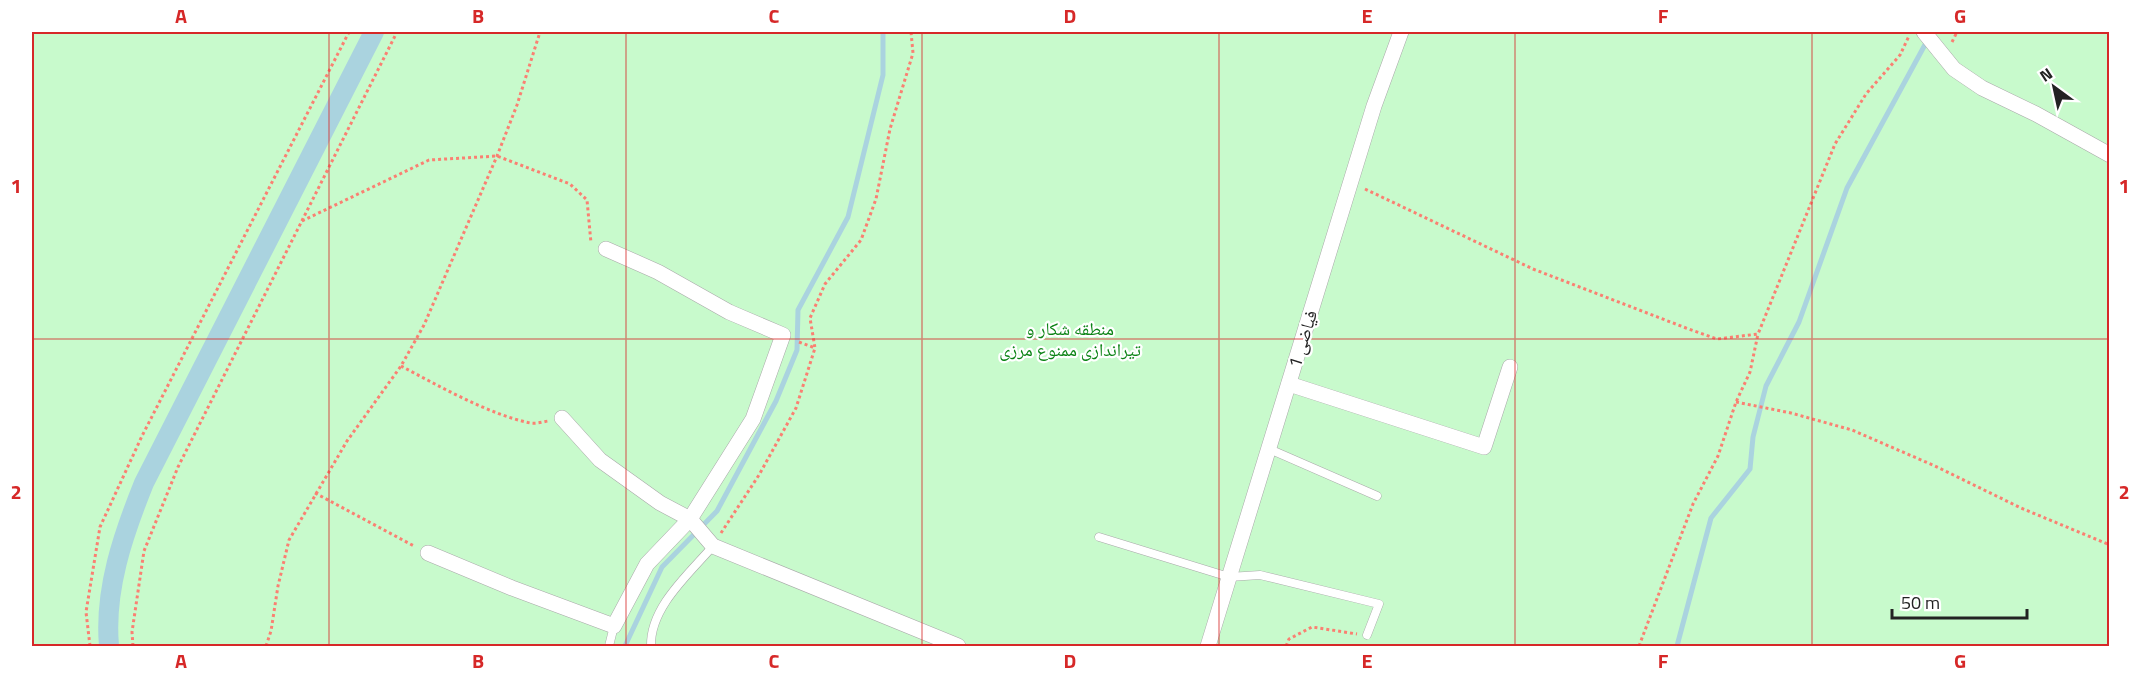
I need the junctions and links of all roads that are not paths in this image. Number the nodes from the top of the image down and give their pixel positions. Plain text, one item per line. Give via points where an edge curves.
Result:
1 (1401, 32) edge
2 (1924, 32) edge
3 (2109, 155) edge
4 (606, 249) road end
5 (1510, 367) dead end
6 (1289, 384) junction
7 (562, 418) road end
8 (1269, 449) junction
9 (1377, 496) dead end
10 (692, 521) junction
11 (1099, 537) dead end
12 (710, 542) junction
13 (428, 553) road end
14 (1229, 577) junction
15 (614, 626) junction
16 (1367, 635) road end
17 (609, 646) edge
18 (651, 646) edge
19 (958, 646) edge
20 (1208, 646) edge

1 - 6 street, فیاضی 1 via 1374,106
2 - 3 street via 1954,69 1982,88
4 - 10 street via 783,335 753,419
5 - 6 street via 1484,447
6 - 8 street, فیاضی 1
7 - 10 street via 600,460
8 - 9 lane
8 - 14 street, فیاضی 1
10 - 12 street
10 - 15 street via 647,564
11 - 14 lane
12 - 18 lane via 667,600 651,633
12 - 19 street
13 - 15 street
14 - 16 lane via 1260,575 1379,604
14 - 20 street, فیاضی 1
15 - 17 lane

